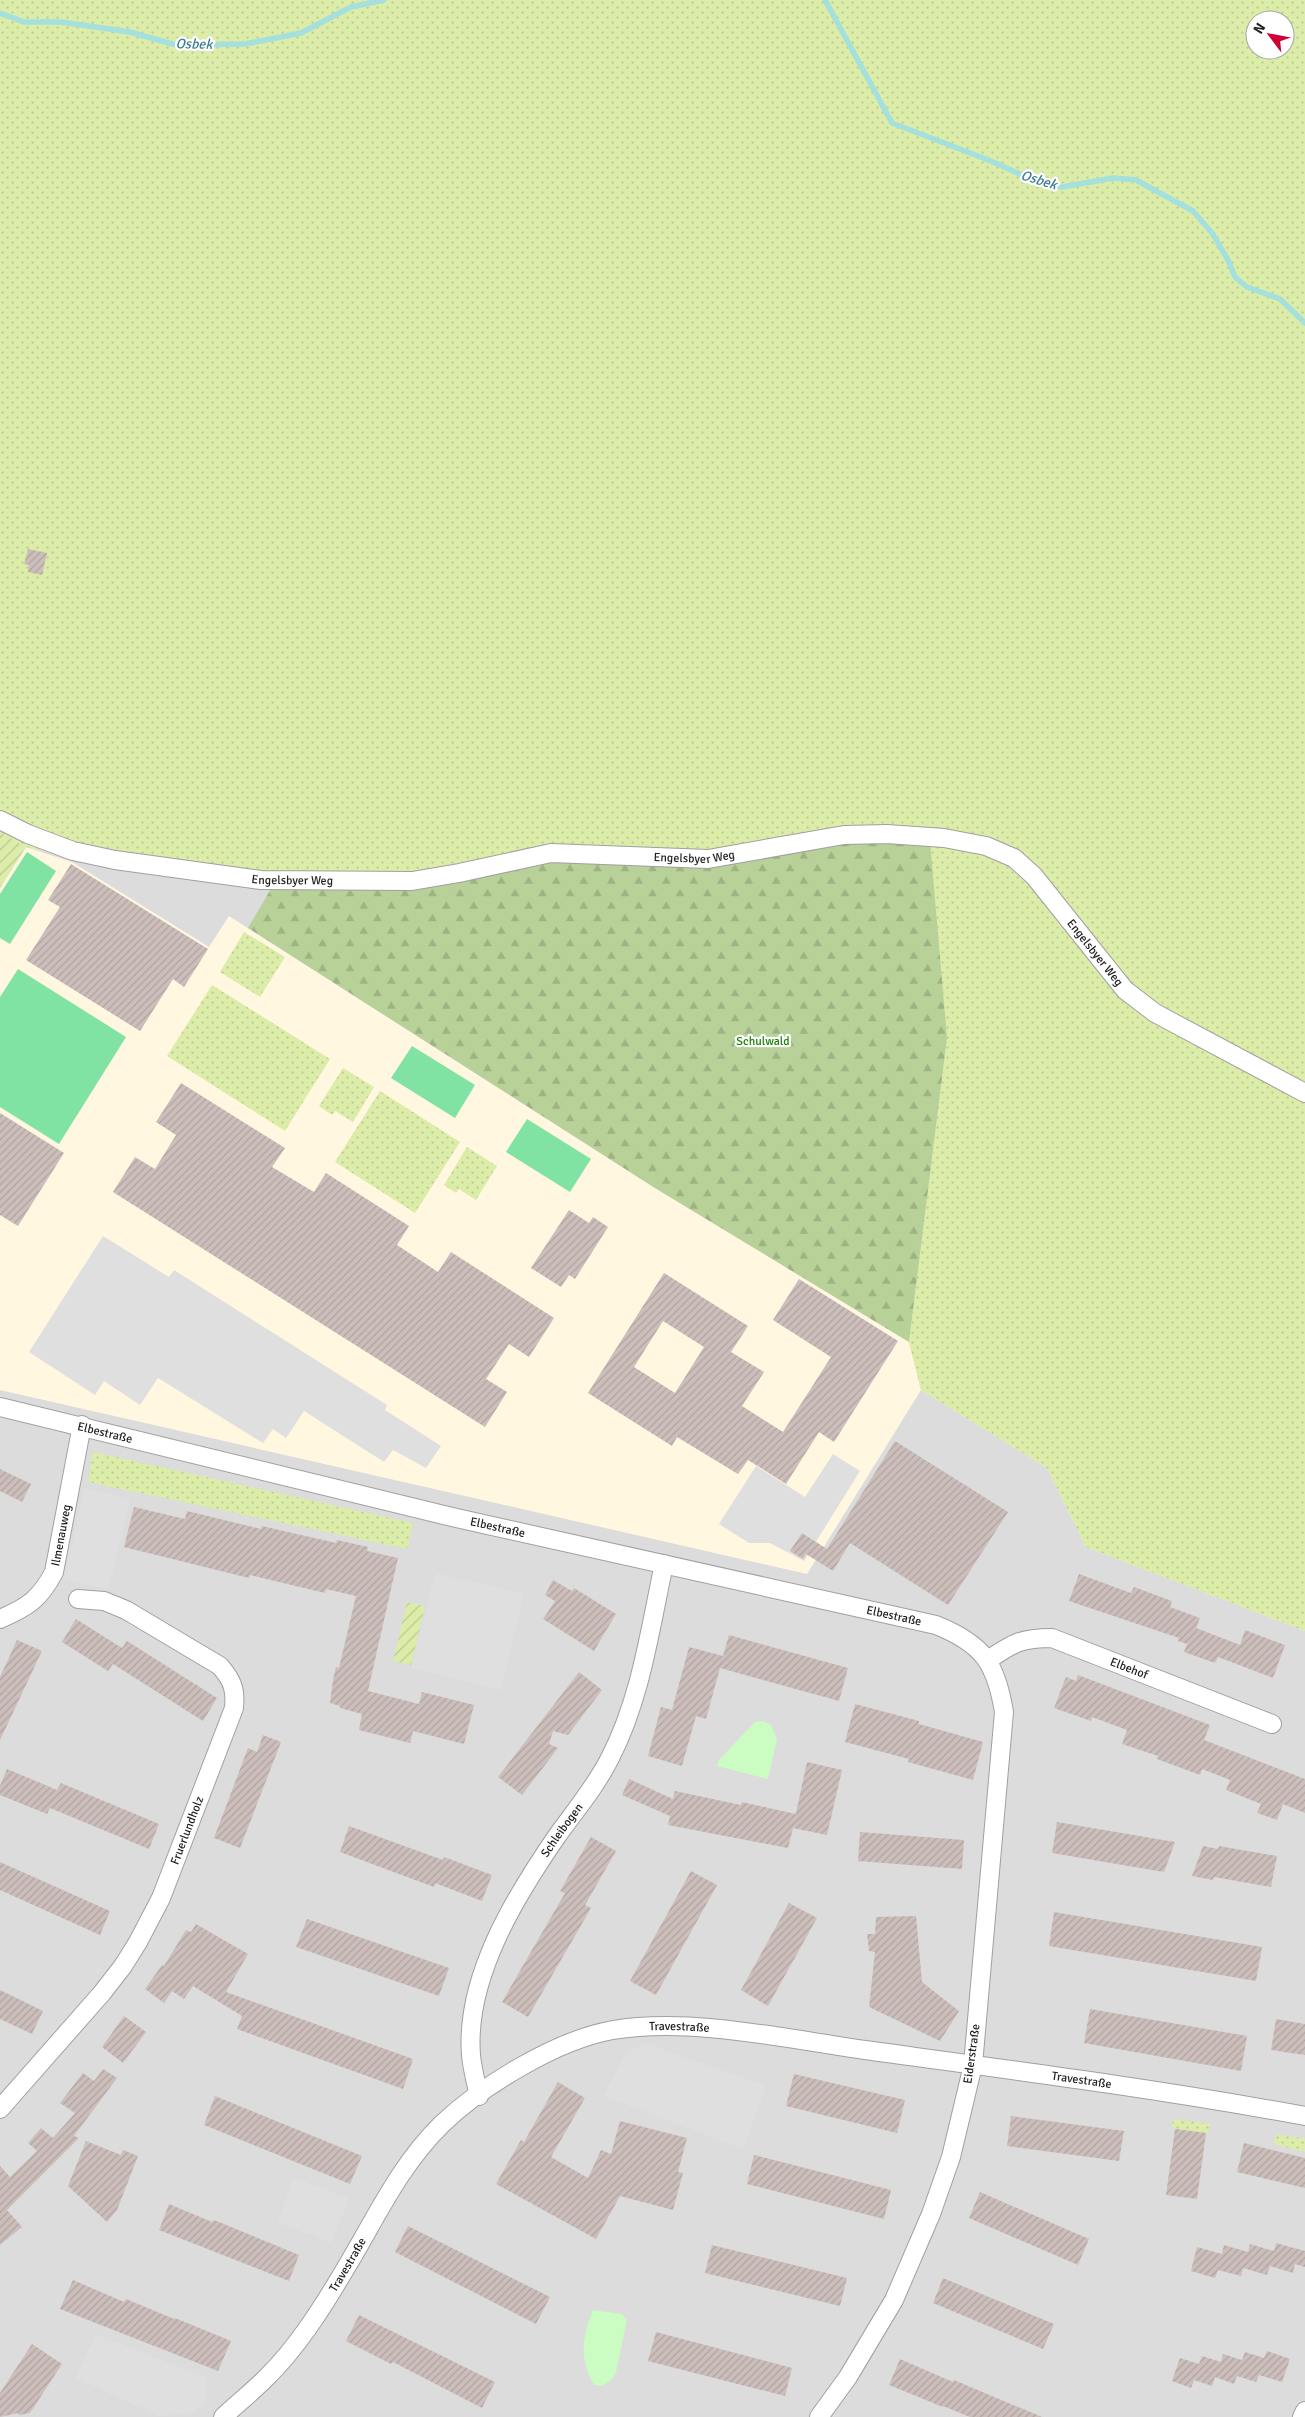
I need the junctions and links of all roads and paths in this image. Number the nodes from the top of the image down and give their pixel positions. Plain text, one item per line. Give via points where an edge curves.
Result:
1 (0, 820) edge
2 (1305, 1093) edge
3 (0, 1407) edge
4 (82, 1425) junction
5 (664, 1564) junction
6 (78, 1598) dead end
7 (0, 1619) edge
8 (988, 1660) junction
9 (1272, 1724) dead end
10 (973, 2065) junction
11 (479, 2096) junction
12 (0, 2109) edge
13 (1305, 2116) edge
14 (1305, 2411) edge
15 (223, 2417) edge
16 (819, 2417) edge
17 (1302, 2417) edge

1 - 2 street, Engelsbyer Weg via 73,851 261,880 412,881 552,853 708,859 844,835 897,834 978,845 1014,858 1034,876 1125,990 1155,1013
3 - 4 street, Elbestraße
4 - 5 street, Elbestraße via 452,1517
4 - 7 street, Ilmenauweg via 54,1572 33,1603
5 - 8 street, Elbestraße via 936,1625 958,1634
5 - 11 street, Schleibogen via 634,1701 626,1723 601,1773 525,1885 500,1931 485,1970 473,2011 471,2054
6 - 12 street, Fruerlundholz via 104,1601 126,1610 220,1666 231,1678 236,1692 234,1708 161,1898 138,1942 102,1993
8 - 9 street, Elbehof via 1015,1642 1052,1638
8 - 10 street, Eiderstraße via 999,1682 1004,1712
10 - 11 street, Travestraße via 709,2028 660,2026 611,2031 562,2046 531,2060
10 - 13 street, Travestraße
10 - 16 street, Eiderstraße via 951,2157 914,2257 876,2334
11 - 15 street, Travestraße via 444,2123 407,2164 310,2324 266,2378
14 - 17 street

